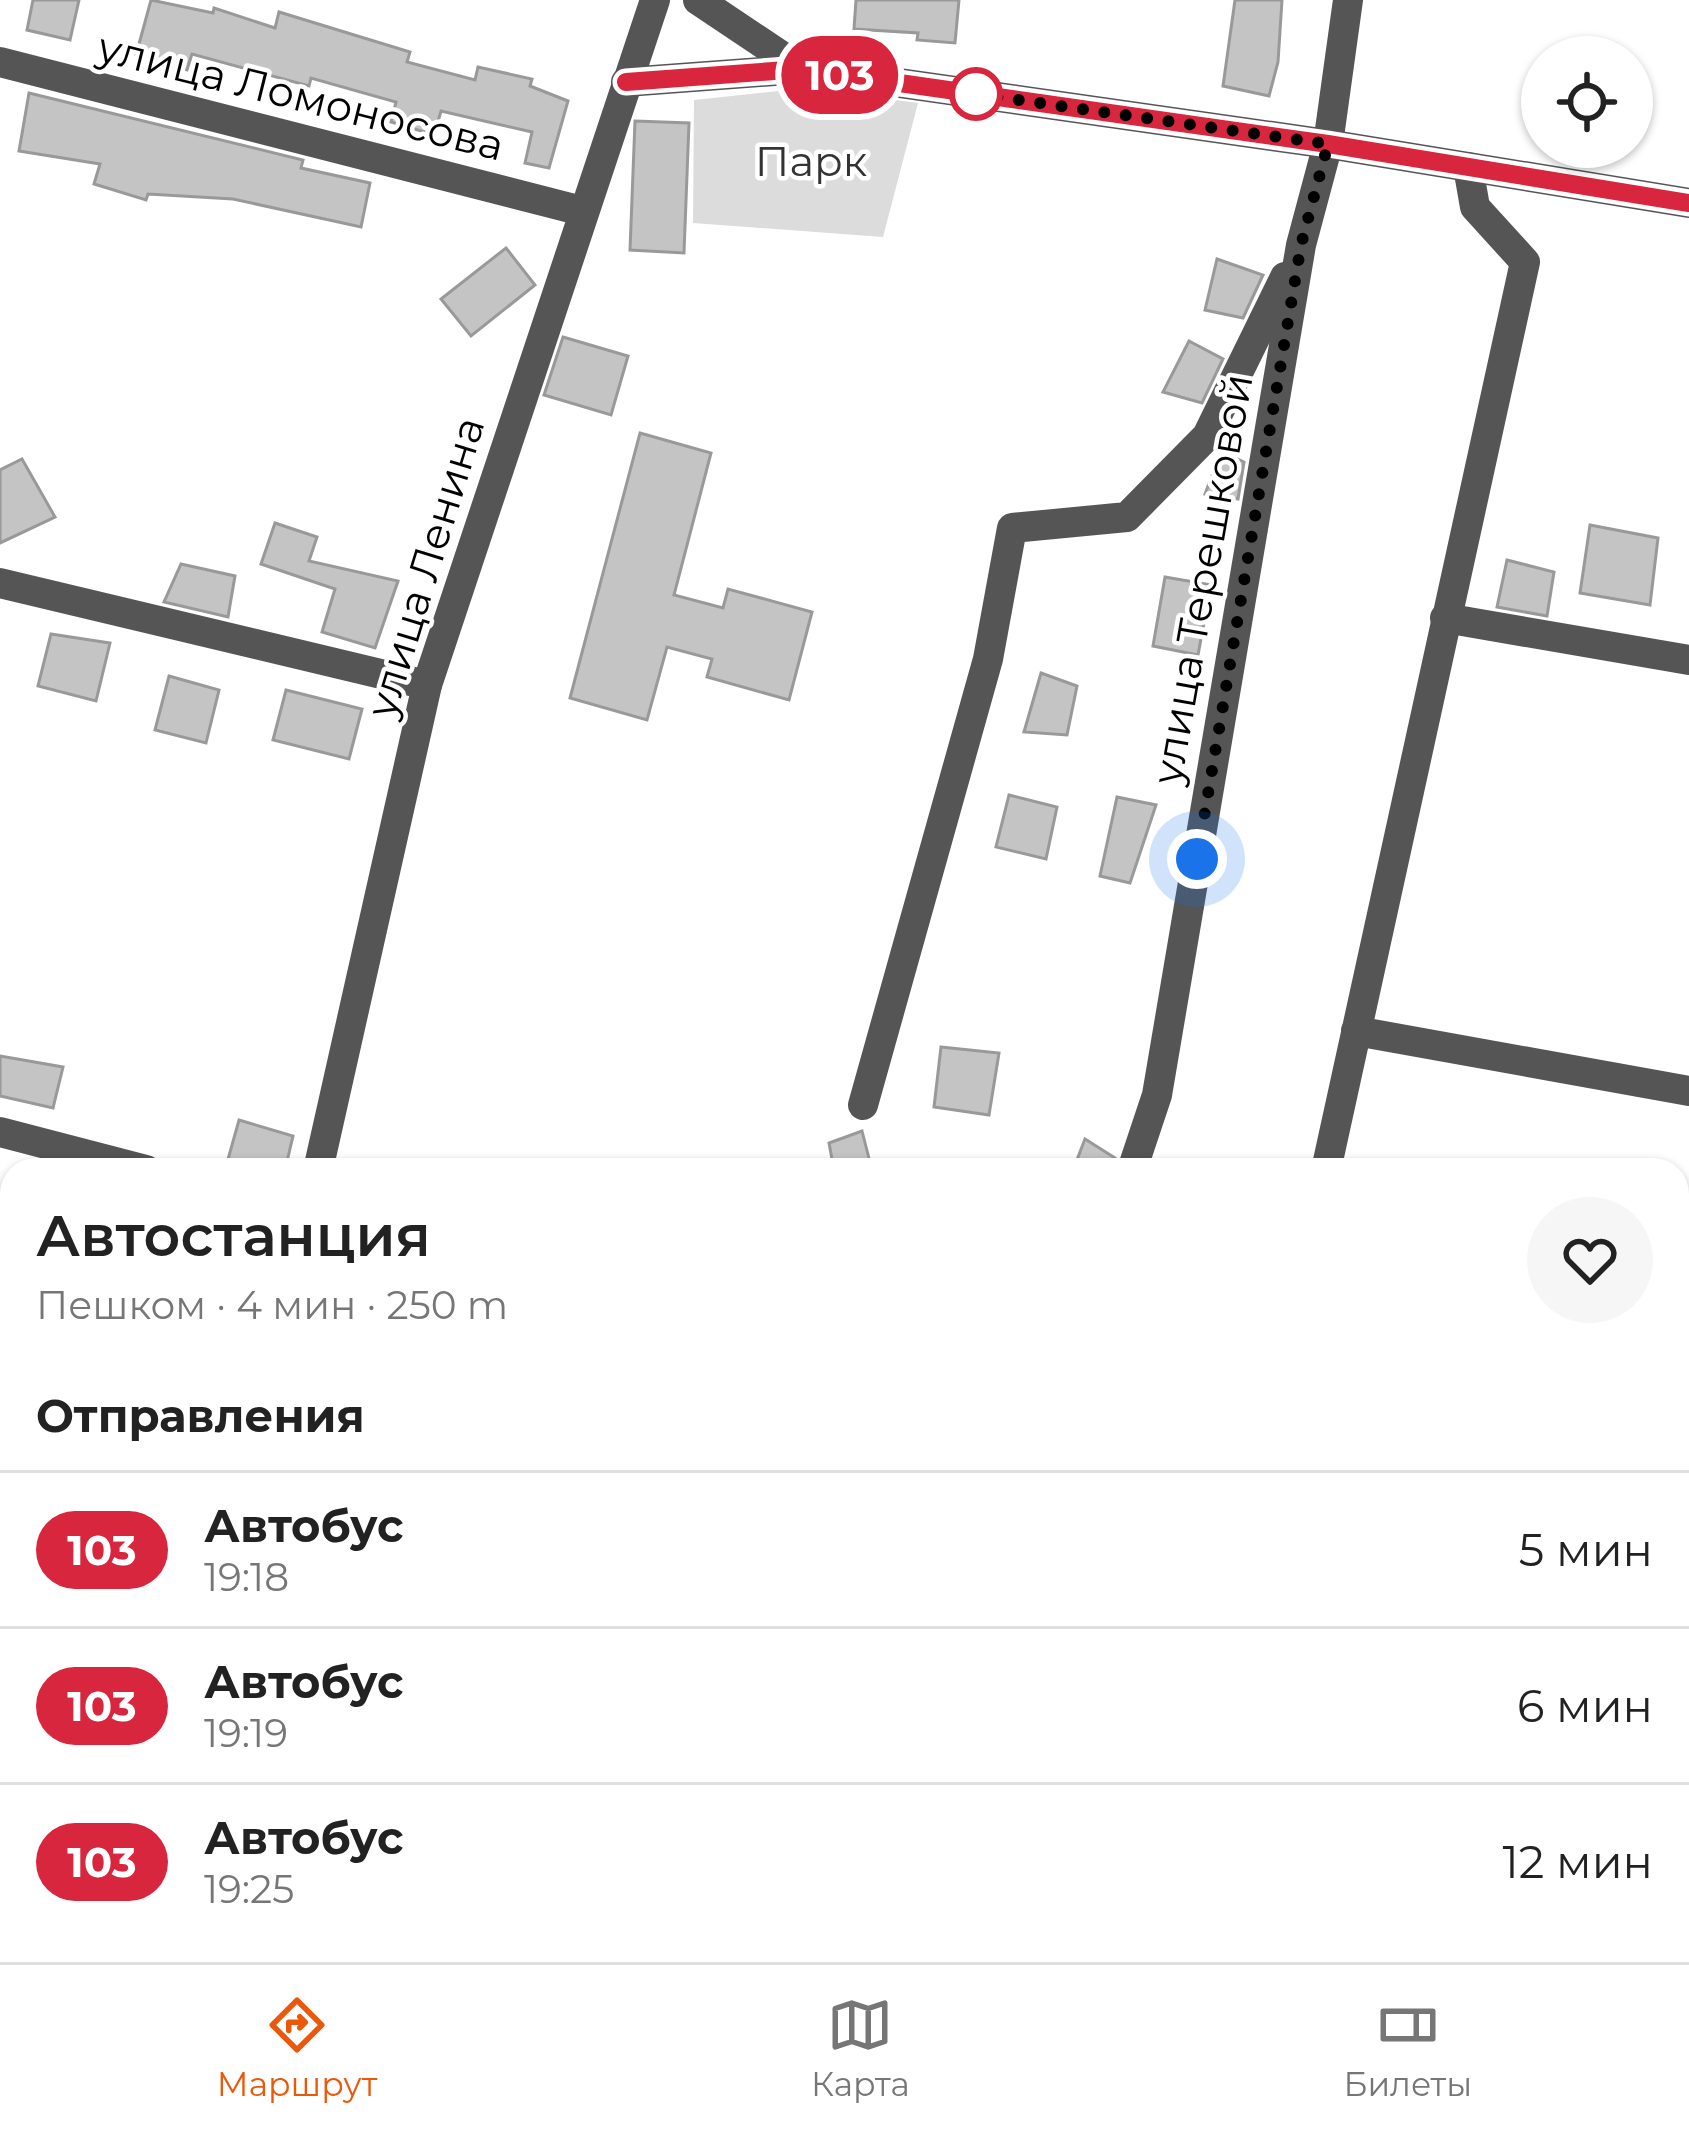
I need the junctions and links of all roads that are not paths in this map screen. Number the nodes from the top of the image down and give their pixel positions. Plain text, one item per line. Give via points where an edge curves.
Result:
1 (655, 0) edge
2 (698, 0) edge
3 (1348, 0) edge
4 (0, 62) edge
5 (801, 69) junction
6 (626, 82) junction
7 (1328, 144) junction
8 (1468, 166) junction
9 (1689, 203) edge
10 (582, 211) junction
11 (1301, 245) junction
12 (0, 583) edge
13 (1445, 618) junction
14 (1689, 660) edge
15 (427, 685) junction
16 (1356, 1031) junction
17 (1689, 1091) edge
18 (863, 1105) dead end
19 (0, 1132) edge
20 (100, 1158) edge
21 (321, 1158) edge
22 (1136, 1158) edge
23 (1329, 1158) edge

1 - 6 street, улица Ленина
2 - 5 street
3 - 7 street, улица Терешковой
4 - 10 street, улица Ломоносова
5 - 6 street
5 - 7 street
6 - 10 street, улица Ленина
7 - 8 street
7 - 11 street, улица Терешковой
8 - 9 street
8 - 13 street via 1475,207 1526,262
10 - 15 street, улица Ленина
11 - 18 street via 1207,436 1127,517 1012,528 988,658
11 - 22 street, улица Терешковой via 1157,1095
12 - 15 street
13 - 14 street
13 - 16 street
15 - 21 street, улица Ленина
16 - 17 street
16 - 23 street
19 - 20 street

